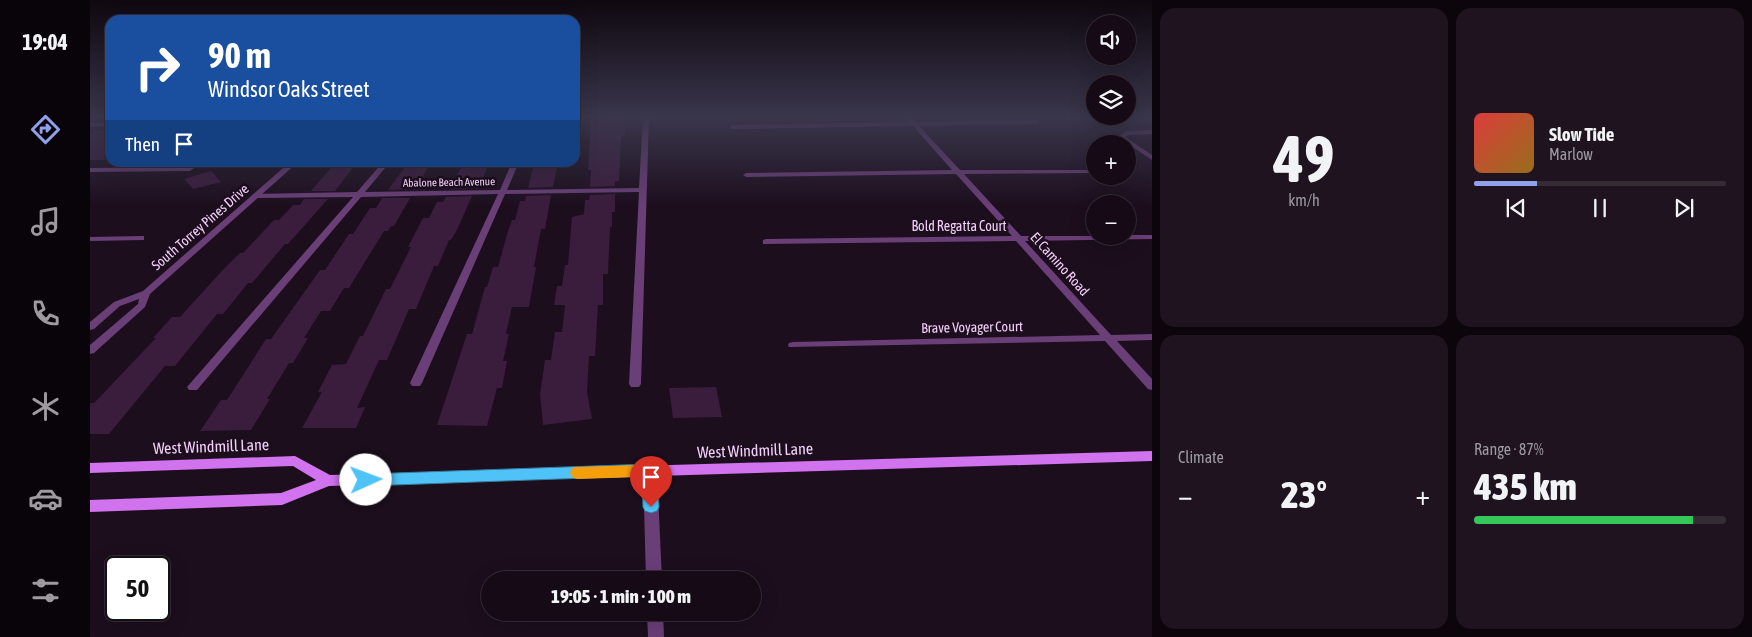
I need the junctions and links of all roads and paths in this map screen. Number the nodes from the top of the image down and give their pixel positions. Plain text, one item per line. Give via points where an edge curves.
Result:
1 (645, 147) edge
2 (935, 147) edge
3 (1135, 147) edge
4 (1152, 158) edge
5 (193, 167) edge
6 (289, 167) edge
7 (383, 167) edge
8 (514, 167) edge
9 (90, 170) edge
10 (1086, 171) edge
11 (958, 172) junction
12 (746, 175) dead end
13 (643, 190) junction
14 (502, 192) junction
15 (359, 195) junction
16 (256, 196) junction
17 (1152, 237) edge
18 (140, 238) dead end
19 (90, 239) edge
20 (1019, 239) junction
21 (766, 242) dead end
22 (146, 293) junction
23 (90, 327) edge
24 (1152, 337) edge
25 (1108, 338) junction
26 (793, 345) dead end
27 (90, 351) edge
28 (416, 383) dead end
29 (635, 384) dead end
30 (1152, 386) edge
31 (193, 387) dead end
32 (1152, 456) edge
33 (90, 468) edge
34 (650, 470) junction
35 (328, 481) junction
36 (90, 506) edge
37 (654, 571) edge
38 (655, 621) edge
39 (656, 637) edge

1 - 13 street
2 - 11 street, El Camino Road
3 - 4 street
5 - 9 street
6 - 16 street, South Torrey Pines Drive
7 - 15 street
8 - 14 street
10 - 11 street
11 - 12 street
11 - 20 street, El Camino Road
13 - 14 street, Abalone Beach Avenue
13 - 29 street
14 - 15 street, Abalone Beach Avenue
14 - 28 street
15 - 16 street, Abalone Beach Avenue
15 - 31 street
16 - 22 street, South Torrey Pines Drive
17 - 20 street, Bold Regatta Court
18 - 19 street
20 - 21 street, Bold Regatta Court
20 - 25 street, El Camino Road
22 - 23 street, South Torrey Pines Drive via 117,304
22 - 27 street, South Torrey Pines Drive via 142,305
24 - 25 street, Brave Voyager Court
25 - 26 street, Brave Voyager Court
25 - 30 street, El Camino Road
32 - 34 main road, West Windmill Lane
33 - 35 main road, West Windmill Lane via 295,461
34 - 35 main road, West Windmill Lane
34 - 37 street
35 - 36 main road, West Windmill Lane via 282,500
38 - 39 street

